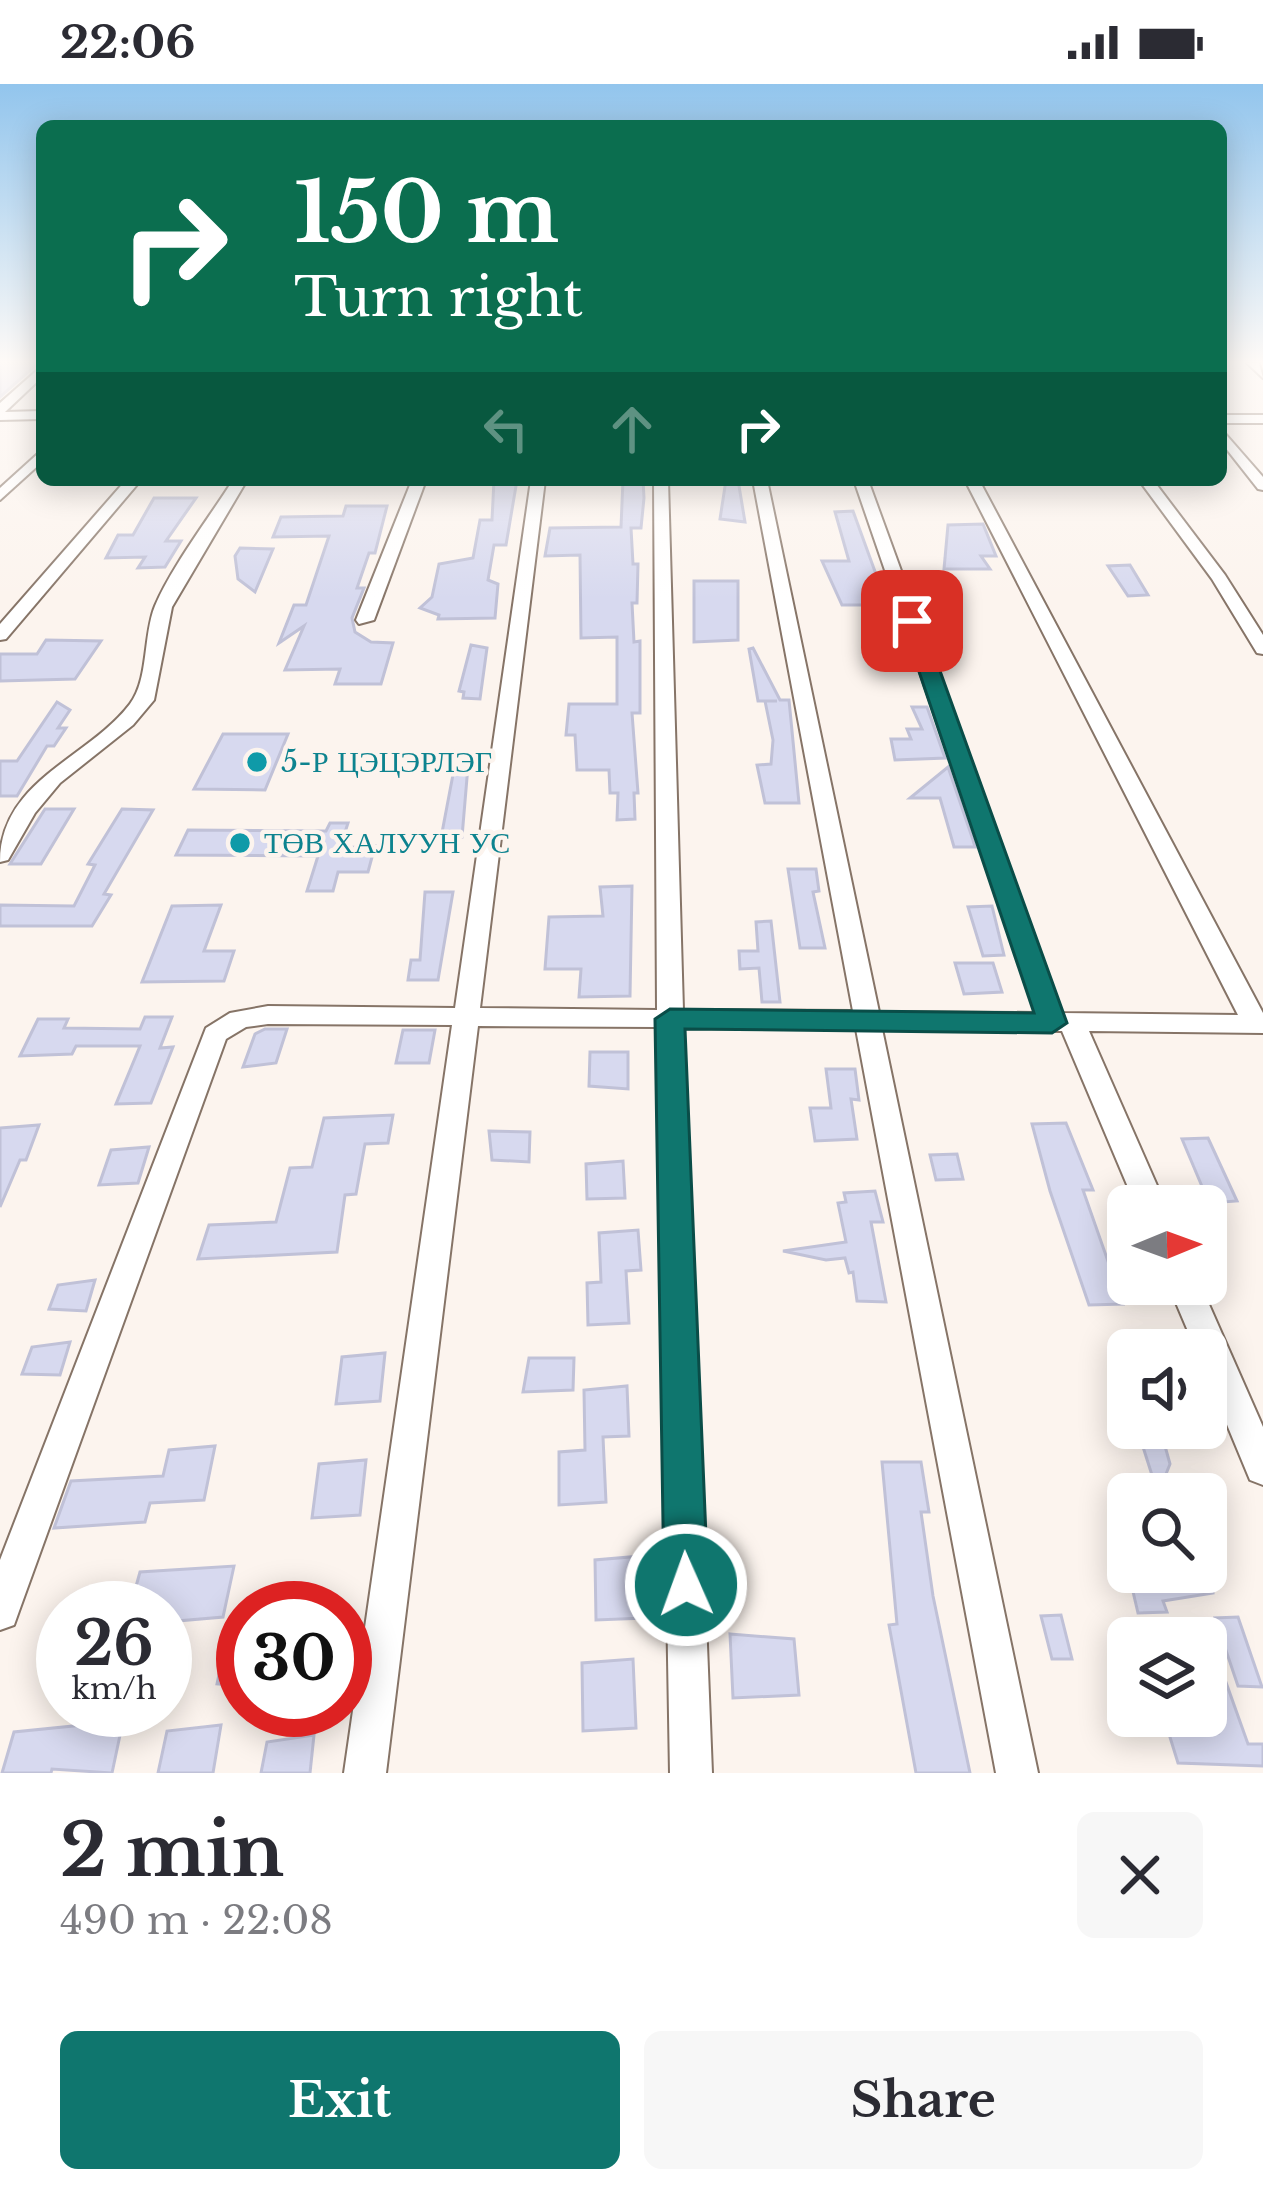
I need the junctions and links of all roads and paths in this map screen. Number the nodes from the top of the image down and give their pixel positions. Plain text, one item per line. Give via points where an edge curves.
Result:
1 (1228, 442) edge
2 (36, 460) edge
3 (129, 486) edge
4 (236, 486) edge
5 (416, 486) edge
6 (537, 486) edge
7 (661, 486) edge
8 (761, 486) edge
9 (863, 486) edge
10 (975, 486) edge
11 (1150, 486) edge
12 (1263, 486) edge
13 (0, 496) edge
14 (365, 620) dead end
15 (0, 635) edge
16 (1263, 649) edge
17 (0, 855) edge
18 (466, 1017) junction
19 (670, 1019) junction
20 (868, 1021) junction
21 (1062, 1023) junction
22 (1259, 1024) edge
23 (1140, 1185) edge
24 (1193, 1305) edge
25 (1263, 1468) edge
26 (0, 1611) edge
27 (364, 1773) edge
28 (691, 1773) edge
29 (1017, 1773) edge

1 - 12 street
2 - 13 street
3 - 15 street
4 - 17 street via 163,607 144,700 53,779
5 - 14 street
6 - 18 street
7 - 19 street
8 - 20 street
9 - 21 street
10 - 22 street
11 - 16 street
18 - 19 street
18 - 26 street via 253,1016 215,1034
18 - 27 street
19 - 20 street
19 - 28 street
20 - 21 street
20 - 29 street
21 - 22 street
21 - 23 street
24 - 25 street

